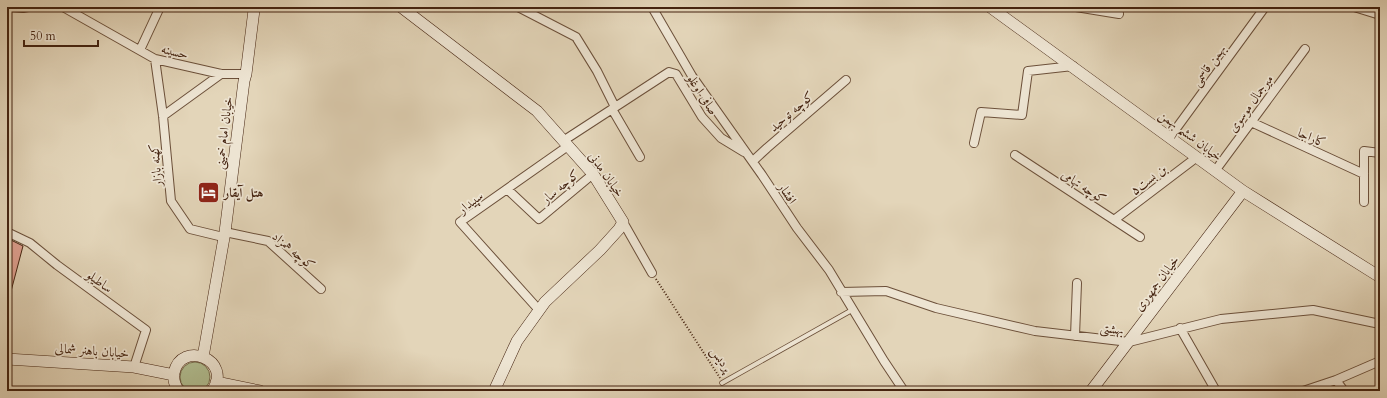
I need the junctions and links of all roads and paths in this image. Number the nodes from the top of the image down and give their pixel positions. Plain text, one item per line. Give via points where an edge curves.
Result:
1 (9, 7) edge
2 (28, 7) edge
3 (63, 7) edge
4 (160, 7) edge
5 (256, 7) edge
6 (401, 7) edge
7 (652, 7) edge
8 (990, 7) edge
9 (1076, 7) edge
10 (1265, 7) edge
11 (1354, 7) edge
12 (524, 8) edge
13 (1119, 14) dead end
14 (1380, 15) edge
15 (1304, 49) dead end
16 (140, 50) junction
17 (155, 59) junction
18 (1073, 66) junction
19 (221, 74) junction
20 (246, 74) junction
21 (846, 80) dead end
22 (614, 108) junction
23 (163, 116) junction
24 (1251, 122) junction
25 (1170, 137) junction
26 (565, 143) junction
27 (974, 143) dead end
28 (1380, 153) edge
29 (1015, 155) dead end
30 (1197, 157) junction
31 (640, 158) dead end
32 (750, 158) junction
33 (1215, 170) junction
34 (593, 174) junction
35 (1364, 174) junction
36 (507, 189) junction
37 (1243, 191) junction
38 (1364, 202) dead end
39 (1114, 220) junction
40 (622, 222) junction
41 (7, 232) edge
42 (224, 235) junction
43 (1140, 237) dead end
44 (652, 274) joint
45 (1380, 277) edge
46 (1077, 283) dead end
47 (321, 289) dead end
48 (841, 292) junction
49 (539, 310) junction
50 (852, 310) junction
51 (1380, 324) edge
52 (1180, 328) junction
53 (1075, 336) junction
54 (1129, 342) junction
55 (203, 357) junction
56 (7, 359) edge
57 (1380, 361) edge
58 (134, 367) junction
59 (174, 375) junction
60 (1336, 380) junction
61 (722, 382) joint
62 (214, 387) edge
63 (179, 391) edge
64 (260, 391) edge
65 (494, 391) edge
66 (904, 391) edge
67 (1090, 391) edge
68 (1216, 391) edge
69 (1303, 391) edge
70 (1344, 391) edge

1 - 2 street
3 - 16 street, حسینه
4 - 16 street
5 - 20 street, خیابان امام خمینی
6 - 26 street, خیابان مدنی via 537,111
7 - 32 street, افشار via 692,76
8 - 18 street, خیابان ششم بهمن
9 - 13 street
10 - 25 street, بهمن قاسمی
11 - 14 street
12 - 22 street via 576,37 597,71
15 - 24 street, میرجمال موسوی
16 - 17 street, حسینه
17 - 19 street, حسینه
17 - 23 street, کهنه بازار
18 - 25 street, خیابان ششم بهمن
18 - 27 street via 1028,71 1022,115 981,112
19 - 20 street, حسینه
19 - 23 street
20 - 42 street, خیابان امام خمینی
21 - 32 street, کوچه توحید via 767,148
22 - 26 street, صافی اوغلو
22 - 31 street
22 - 32 street, صافی اوغلو via 669,72 676,74 702,117 721,138
23 - 42 street, کهنه بازار via 170,201 190,229
24 - 33 street, میرجمال موسوی
24 - 35 street, کاراجا
25 - 30 street, خیابان ششم بهمن
26 - 34 street, خیابان مدنی
26 - 36 street, سپیدار
28 - 35 street via 1364,151
29 - 39 street, کوچه تهامی
30 - 33 street, خیابان ششم بهمن
30 - 39 street, بن بست۵
32 - 48 street, افشار via 796,228 829,270
33 - 37 street, خیابان ششم بهمن
34 - 36 street, کوچه سار via 539,218
34 - 40 street, خیابان مدنی
35 - 38 street
36 - 49 street, سپیدار via 460,222
37 - 45 street, خیابان ششم بهمن
37 - 54 street, خیابان جمهوری
39 - 43 street, کوچه تهامی
40 - 44 street
40 - 49 street via 600,250
41 - 58 street, ساطیلو via 30,243 146,330
42 - 47 street, کوچه همزاد via 268,241
42 - 55 street, خیابان امام خمینی
44 - 61 path, پردیس
46 - 53 street
48 - 50 street, افشار
48 - 53 street, بهشتی via 886,291 936,308 1035,331
49 - 65 street via 517,341
50 - 61 lane, پردیس
50 - 66 street, افشار
51 - 52 street, بهشتی via 1313,310 1221,318
52 - 54 street, بهشتی
52 - 68 street
53 - 54 street, بهشتی
54 - 67 street, خیابان جمهوری
55 - 59 street via 196,355 181,361
55 - 62 street via 209,360 216,370
56 - 58 street, خیابان باهنر شمالی
57 - 60 street
58 - 59 street, خیابان باهنر شمالی
59 - 63 street via 174,382
60 - 69 street
60 - 70 street
62 - 64 street

